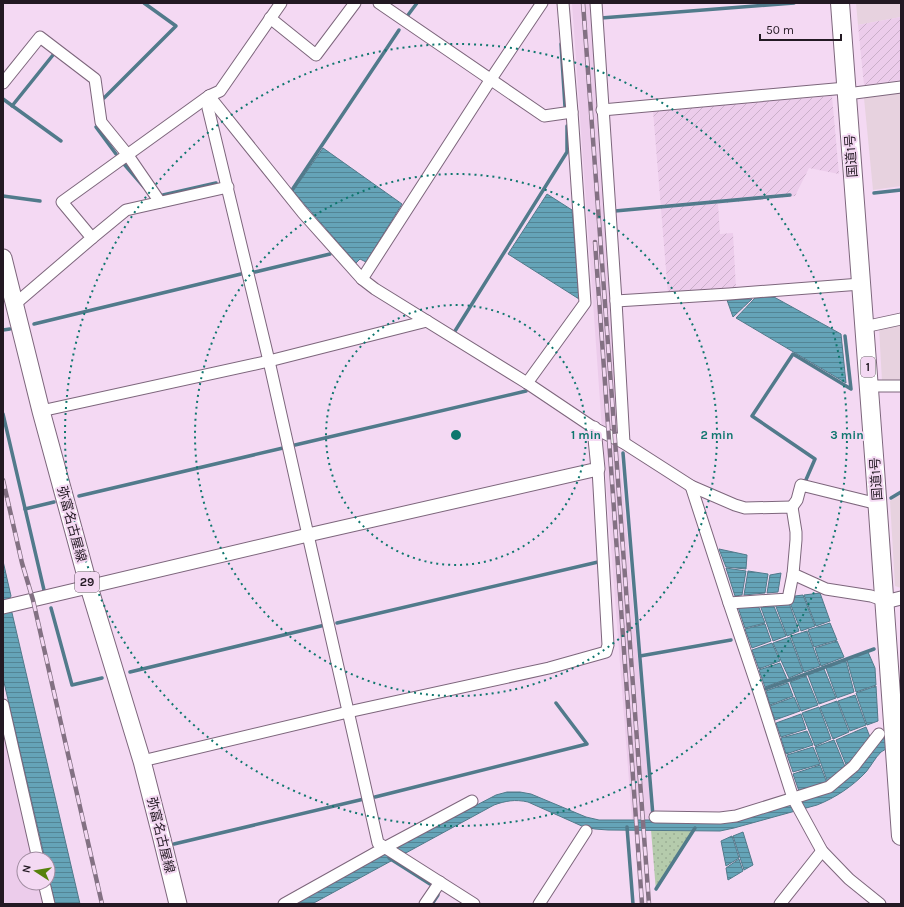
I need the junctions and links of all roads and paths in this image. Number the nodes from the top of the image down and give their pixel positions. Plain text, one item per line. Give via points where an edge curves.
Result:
1 (281, 3) edge
2 (355, 3) edge
3 (379, 3) edge
4 (542, 3) edge
5 (563, 3) edge
6 (596, 3) edge
7 (840, 3) edge
8 (270, 18) junction
9 (491, 79) junction
10 (3, 83) edge
11 (901, 87) edge
12 (847, 91) junction
13 (209, 96) junction
14 (602, 110) junction
15 (572, 112) junction
16 (127, 154) junction
17 (228, 187) junction
18 (160, 202) junction
19 (92, 238) junction
20 (3, 258) edge
21 (362, 279) junction
22 (861, 284) junction
23 (616, 301) junction
24 (15, 304) junction
25 (901, 319) edge
26 (428, 321) junction
27 (864, 327) junction
28 (269, 361) junction
29 (527, 383) junction
30 (869, 386) junction
31 (901, 386) edge
32 (41, 411) junction
33 (594, 428) junction
34 (624, 443) junction
35 (598, 469) junction
36 (691, 486) junction
37 (878, 504) junction
38 (792, 507) junction
39 (308, 535) junction
40 (793, 574) junction
41 (89, 587) junction
42 (893, 599) edge
43 (729, 603) junction
44 (3, 607) edge
45 (3, 705) edge
46 (348, 712) junction
47 (886, 733) junction
48 (142, 761) junction
49 (793, 798) junction
50 (472, 801) dead end
51 (655, 817) dead end
52 (586, 831) dead end
53 (901, 836) edge
54 (388, 848) junction
55 (36, 851) edge
56 (822, 851) junction
57 (440, 882) junction
58 (46, 891) edge
59 (49, 904) edge
60 (178, 904) edge
61 (284, 904) edge
62 (425, 904) edge
63 (474, 904) edge
64 (539, 904) edge
65 (780, 904) edge
66 (880, 904) edge

1 - 8 street
2 - 8 street via 316,55
3 - 9 street
4 - 9 street
5 - 15 street
6 - 14 street
7 - 12 highway, 国道1号 / 1
8 - 13 street via 220,91
9 - 15 street via 544,116
9 - 21 street
10 - 16 street via 40,37 95,79 100,122
11 - 12 street
12 - 14 street
12 - 22 highway, 国道1号 / 1
13 - 16 street
13 - 17 street via 208,108
13 - 21 street via 303,213
14 - 23 street
15 - 29 street via 585,304
16 - 18 street
16 - 19 street via 62,202
17 - 18 street
17 - 28 street
18 - 19 street via 126,210
19 - 24 street
20 - 24 main road, 弥富名古屋線 / 29
21 - 26 street
22 - 23 street
22 - 27 highway, 国道1号 / 1
23 - 34 street
24 - 32 main road, 弥富名古屋線 / 29
25 - 27 street
26 - 28 street
26 - 29 street
27 - 30 highway, 国道1号 / 1
28 - 32 street
28 - 39 street
29 - 33 street
30 - 31 street
30 - 37 highway, 国道1号 / 1
32 - 41 main road, 弥富名古屋線 / 29
33 - 34 street
33 - 35 street
34 - 36 street
35 - 39 street
35 - 46 street via 608,645 606,652 549,668
36 - 38 street via 745,508
36 - 43 street
37 - 38 street via 801,485
37 - 42 highway, 国道1号 / 1
38 - 40 street via 796,532
39 - 41 street
39 - 46 street
40 - 42 street via 826,589
40 - 43 street via 788,599
41 - 44 street
41 - 48 main road, 弥富名古屋線 / 29
42 - 47 highway, 国道1号 / 1
43 - 49 street
45 - 55 street
46 - 48 street
46 - 54 street via 378,843
47 - 49 street via 829,787
47 - 53 highway, 国道1号 / 1 via 896,752
48 - 60 main road, 弥富名古屋線 / 29
49 - 51 street via 736,816
49 - 56 street
50 - 54 street
52 - 64 street
54 - 57 street
54 - 61 street
56 - 65 street
56 - 66 street via 849,879
57 - 62 street
57 - 63 street
58 - 59 street

